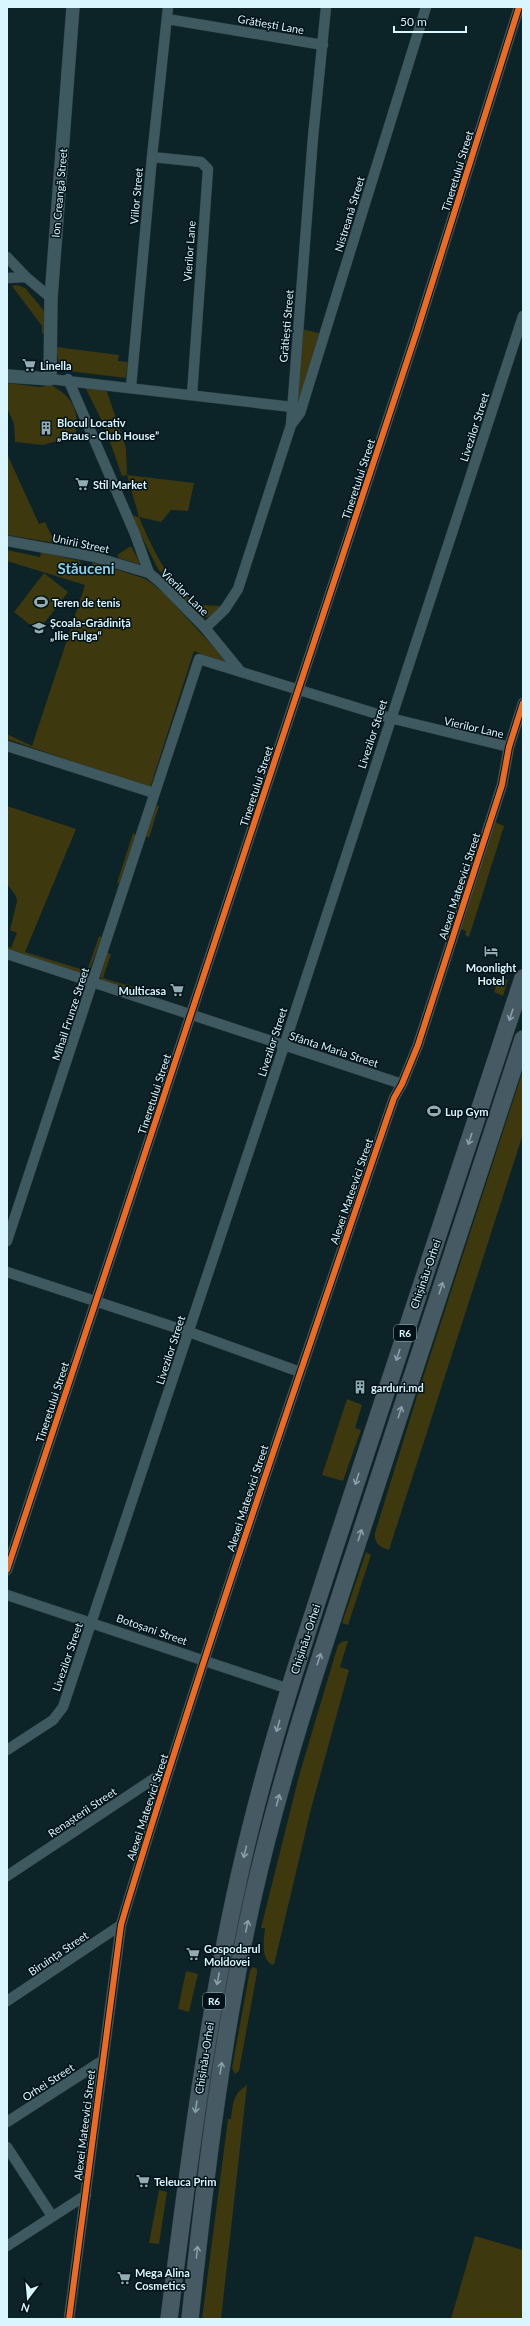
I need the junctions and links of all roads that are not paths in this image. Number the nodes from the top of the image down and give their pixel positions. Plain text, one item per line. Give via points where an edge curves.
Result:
1 (73, 7) edge
2 (168, 7) edge
3 (326, 7) edge
4 (426, 7) edge
5 (519, 7) edge
6 (168, 19) junction
7 (323, 45) junction
8 (152, 157) junction
9 (7, 257) edge
10 (26, 277) junction
11 (7, 278) edge
12 (51, 298) junction
13 (523, 316) edge
14 (7, 376) edge
15 (50, 379) junction
16 (68, 379) junction
17 (131, 387) junction
18 (192, 395) junction
19 (292, 407) junction
20 (291, 425) junction
21 (7, 541) edge
22 (149, 574) junction
23 (205, 628) junction
24 (241, 672) junction
25 (299, 690) junction
26 (523, 704) edge
27 (390, 718) junction
28 (7, 746) edge
29 (509, 747) junction
30 (154, 794) junction
31 (7, 954) edge
32 (523, 978) edge
33 (93, 983) junction
34 (190, 1015) junction
35 (523, 1038) edge
36 (284, 1046) junction
37 (402, 1084) junction
38 (7, 1241) edge
39 (7, 1272) edge
40 (96, 1301) junction
41 (189, 1332) junction
42 (300, 1372) junction
43 (7, 1570) edge
44 (7, 1595) edge
45 (92, 1621) junction
46 (204, 1660) junction
47 (289, 1689) junction
48 (7, 1750) edge
49 (170, 1768) junction
50 (7, 1876) edge
51 (122, 1925) junction
52 (7, 2001) edge
53 (102, 2061) junction
54 (7, 2122) edge
55 (7, 2147) edge
56 (86, 2195) junction
57 (52, 2216) junction
58 (7, 2246) edge
59 (69, 2319) edge
60 (169, 2319) edge
61 (190, 2319) edge

1 - 12 street, Ion Creangă Street
2 - 6 street, Viilor Street
3 - 7 street, Grătiești Street
4 - 20 street, Nistreană Street via 300,413
5 - 25 street, Tineretului Street via 417,331
6 - 7 street, Grătiești Lane
6 - 8 street, Viilor Street
7 - 19 street, Grătiești Street via 313,137
8 - 17 street, Viilor Street
8 - 18 street, Vierilor Lane via 200,162 208,169
9 - 10 street
10 - 11 street
10 - 12 street
12 - 15 street, Ion Creangă Street
13 - 27 street, Livezilor Street
14 - 15 street
15 - 16 street
16 - 17 street
16 - 22 street, Vierilor Lane via 135,534
17 - 18 street
18 - 19 street
19 - 20 street, Grătiești Street
20 - 23 street, Grătiești Street via 238,589 225,609
21 - 22 street, Unirii Street via 95,557
22 - 23 street, Vierilor Lane
23 - 24 street, Vierilor Lane
24 - 25 street, Vierilor Lane
24 - 30 street, Mihail Frunze Street via 199,658
25 - 27 street, Vierilor Lane
25 - 34 street, Tineretului Street
26 - 29 street, Alexei Mateevici Street
27 - 29 street, Vierilor Lane
27 - 36 street, Livezilor Street
28 - 30 street
29 - 37 street, Alexei Mateevici Street via 502,785 418,1045
30 - 33 street, Mihail Frunze Street
31 - 33 street, Sfânta Maria Street
32 -> 47 highway, Chișinău-Orhei / R6
33 - 34 street, Sfânta Maria Street
33 - 38 street, Mihail Frunze Street
34 - 36 street, Sfânta Maria Street
34 - 40 street, Tineretului Street
61 -> 35 highway, Chișinău-Orhei / R6 via 206,2174 224,2049 269,1835 307,1696
36 - 37 street, Sfânta Maria Street
36 - 41 street, Livezilor Street
37 - 42 street, Alexei Mateevici Street via 394,1098
39 - 40 street
40 - 41 street
40 - 43 street, Tineretului Street
41 - 42 street
41 - 45 street, Livezilor Street
42 - 46 street, Alexei Mateevici Street
44 - 45 street, Botoșani Street
45 - 46 street, Botoșani Street
45 - 48 street, Livezilor Street via 59,1715
46 - 47 street, Botoșani Street
46 - 49 street, Alexei Mateevici Street
47 -> 60 highway, Chișinău-Orhei / R6 via 239,1876 218,1978 197,2104
49 - 50 street, Renașterii Street
49 - 51 street, Alexei Mateevici Street
51 - 52 street, Biruința Street
51 - 53 street, Alexei Mateevici Street
53 - 54 street, Orhei Street
53 - 56 street, Alexei Mateevici Street
55 - 57 street
56 - 57 street
56 - 59 street, Alexei Mateevici Street
57 - 58 street

